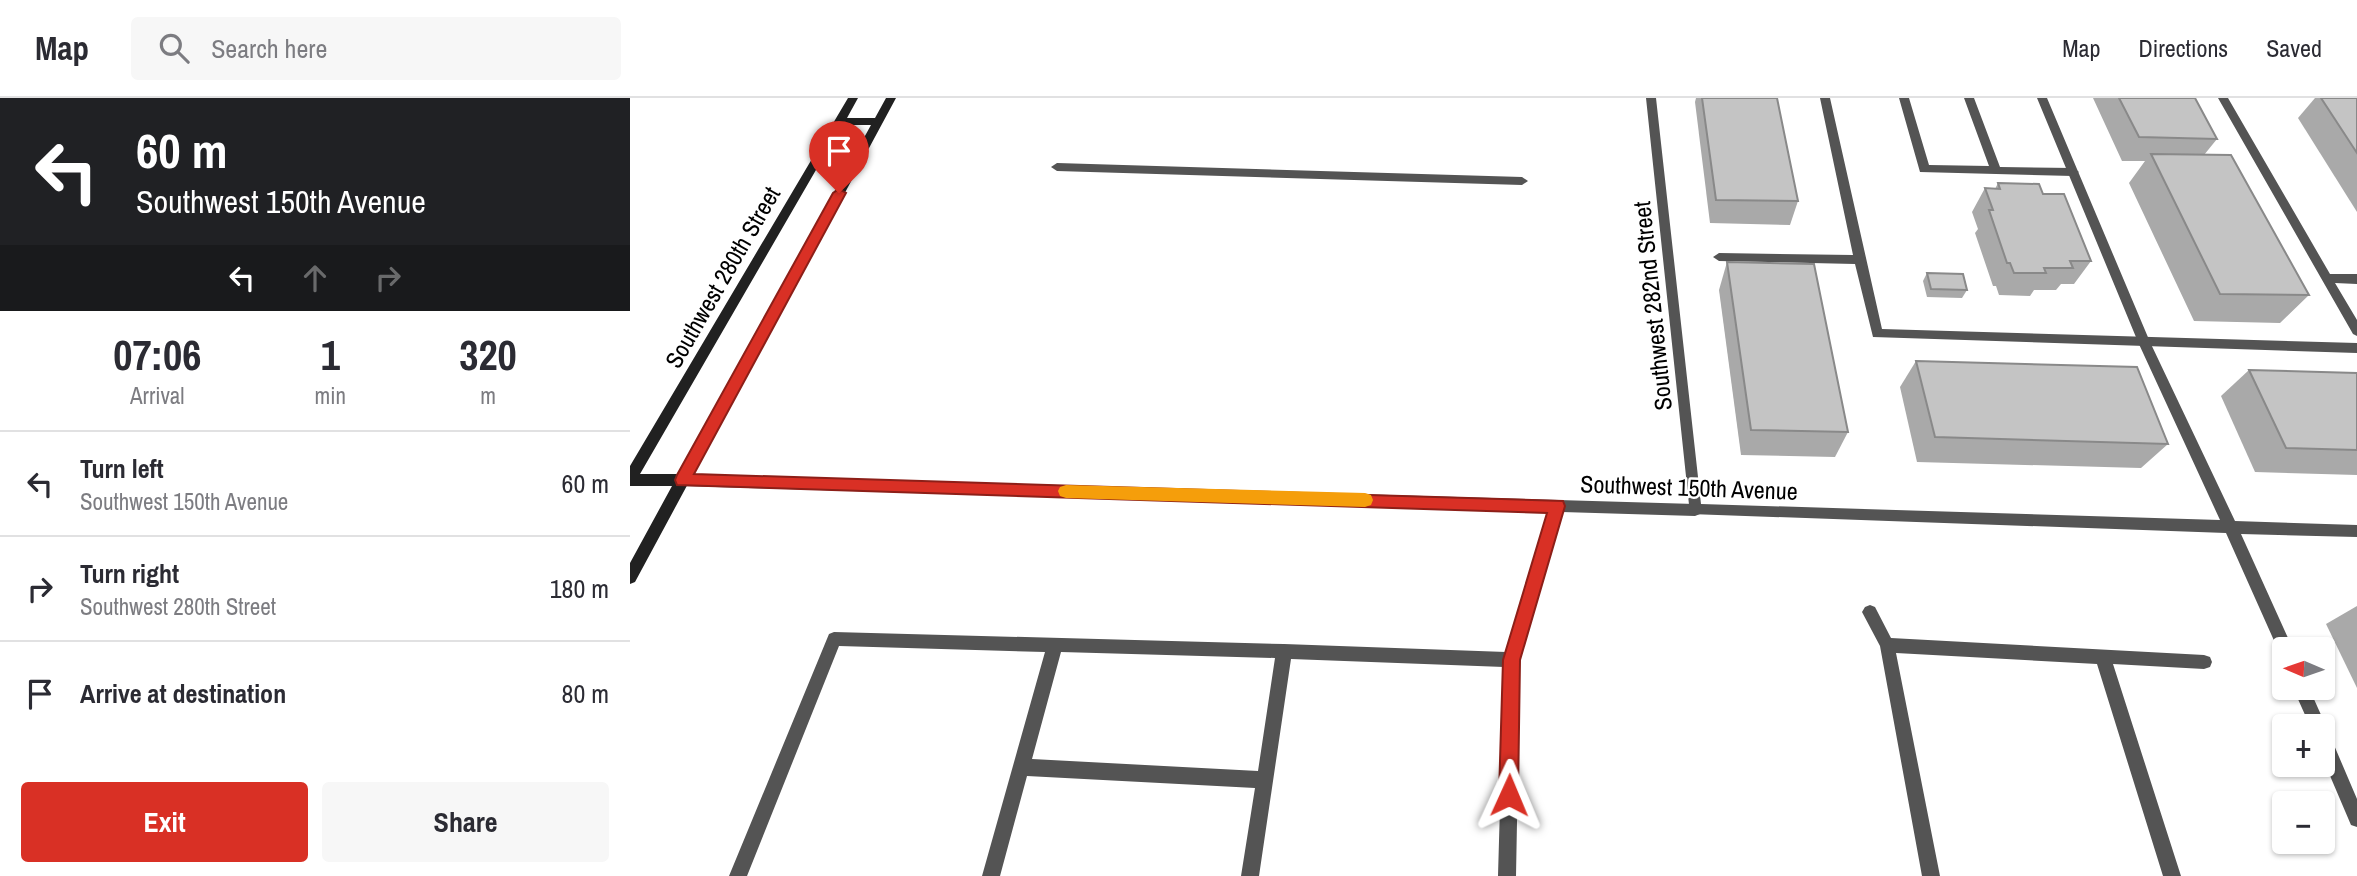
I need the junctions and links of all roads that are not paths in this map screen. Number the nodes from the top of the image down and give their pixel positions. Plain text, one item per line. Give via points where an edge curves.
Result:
1 (853, 98) edge
2 (891, 98) edge
3 (1651, 98) edge
4 (1825, 98) edge
5 (1903, 98) edge
6 (1969, 98) edge
7 (2042, 98) edge
8 (2223, 98) edge
9 (878, 121) junction
10 (838, 122) junction
11 (1057, 167) dead end
12 (1997, 171) junction
13 (2073, 173) junction
14 (1522, 181) dead end
15 (1719, 257) dead end
16 (1860, 260) junction
17 (2326, 278) junction
18 (2357, 279) edge
19 (2357, 331) edge
20 (2144, 342) junction
21 (2357, 348) edge
22 (630, 480) edge
23 (683, 480) junction
24 (1557, 506) junction
25 (1695, 510) junction
26 (2230, 526) junction
27 (2357, 531) edge
28 (630, 577) edge
29 (1870, 612) dead end
30 (2280, 637) edge
31 (1055, 645) junction
32 (1887, 645) junction
33 (1284, 651) junction
34 (2103, 657) junction
35 (1511, 660) junction
36 (2204, 662) dead end
37 (1021, 767) junction
38 (2335, 767) edge
39 (1265, 780) junction
40 (2357, 819) edge
41 (738, 876) edge
42 (991, 876) edge
43 (1250, 876) edge
44 (1507, 876) edge
45 (1931, 876) edge
46 (2172, 876) edge

1 - 10 street, Southwest 280th Street
2 - 9 street
3 - 25 street, Southwest 282nd Street
4 - 16 street
5 - 12 street via 1924,170
6 - 12 street
7 - 13 street
8 - 17 street
9 - 10 street
9 - 23 street
10 - 22 street, Southwest 280th Street
11 - 14 street
12 - 13 street
13 - 20 street
15 - 16 street
16 - 20 street via 1877,334
17 - 18 street
17 - 19 street
20 - 21 street
20 - 26 street
22 - 23 street
23 - 24 street, Southwest 150th Avenue
23 - 28 street
24 - 25 street, Southwest 150th Avenue
24 - 35 street
25 - 26 street, Southwest 150th Avenue
26 - 27 street, Southwest 150th Avenue
26 - 30 street
29 - 32 street
31 - 33 street
31 - 37 street
31 - 41 street via 834,639
32 - 34 street
32 - 45 street
33 - 35 street
33 - 39 street
34 - 36 street
34 - 46 street
35 - 44 street
37 - 39 street
37 - 42 street
38 - 40 street
39 - 43 street

